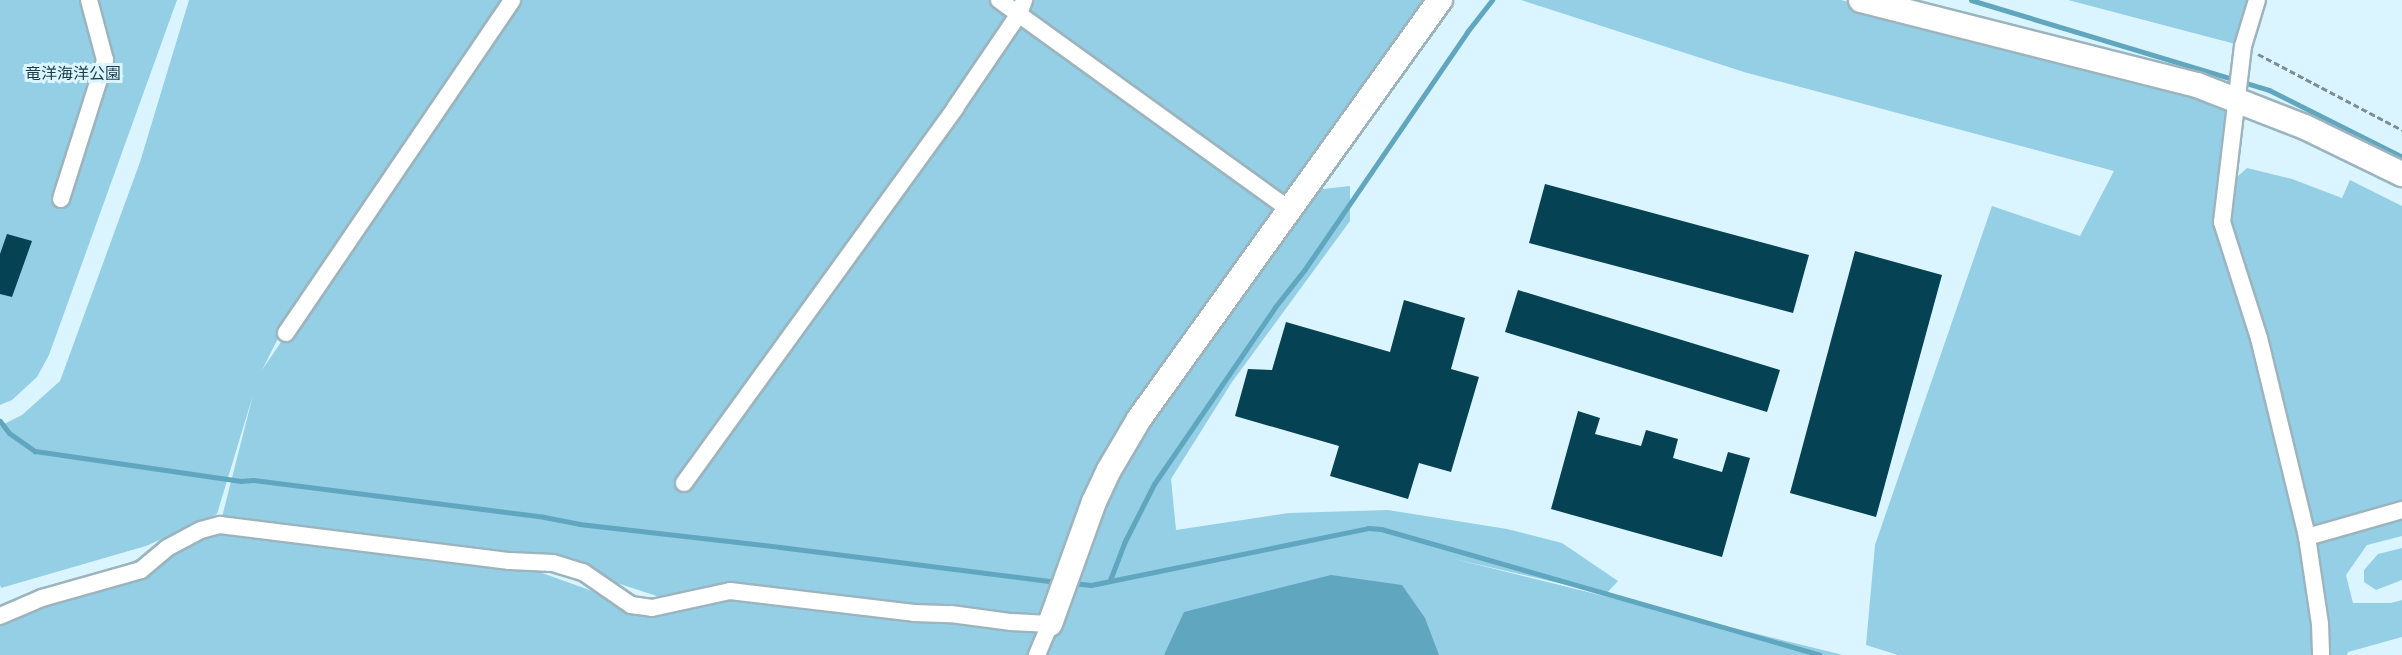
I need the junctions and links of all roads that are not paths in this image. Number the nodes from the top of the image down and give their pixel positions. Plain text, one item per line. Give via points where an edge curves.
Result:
1 (89, 0) edge
2 (512, 0) edge
3 (999, 0) edge
4 (1440, 0) edge
5 (1861, 0) edge
6 (2257, 0) edge
7 (1021, 7) edge
8 (2238, 101) junction
9 (2402, 174) edge
10 (61, 199) dead end
11 (1290, 210) junction
12 (286, 333) dead end
13 (684, 483) dead end
14 (2402, 510) edge
15 (2307, 537) junction
16 (0, 616) edge
17 (1050, 624) junction
18 (1037, 655) edge
19 (2321, 655) edge

1 - 10 street via 105,60
2 - 12 street
3 - 7 street
4 - 11 street
5 - 8 street via 2186,82
6 - 8 street via 2243,46
7 - 11 street
7 - 13 street via 955,108
8 - 9 street via 2305,127
8 - 15 street via 2222,222 2259,338
11 - 17 street via 1139,419 1109,470
14 - 15 street
15 - 19 street
16 - 17 street via 42,598 141,570 167,548 220,525 553,563 583,572 631,605 652,608 730,591 914,614
17 - 18 street

